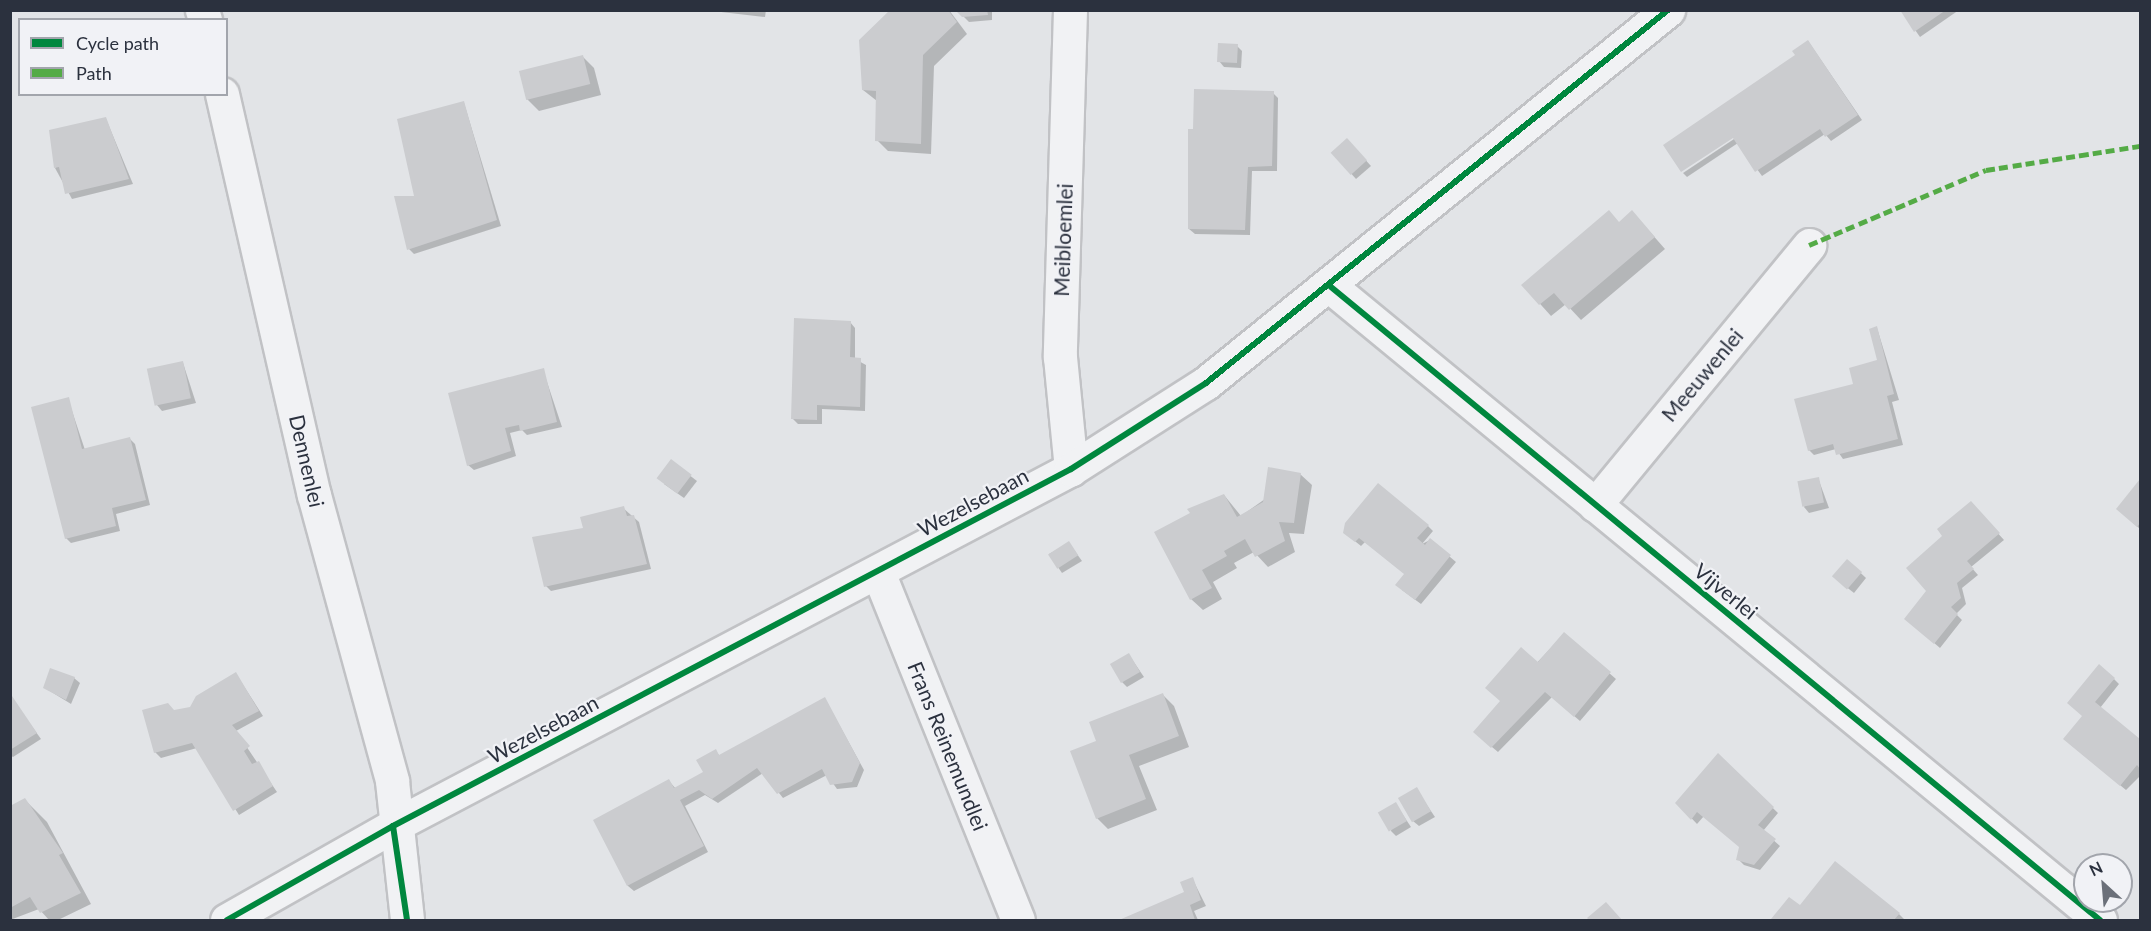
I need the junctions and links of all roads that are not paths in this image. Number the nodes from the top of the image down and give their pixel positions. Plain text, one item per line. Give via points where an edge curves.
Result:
1 (1070, 10) edge
2 (1668, 10) edge
3 (222, 96) edge
4 (1809, 245) dead end
5 (1331, 287) junction
6 (1071, 469) junction
7 (1595, 505) junction
8 (878, 572) junction
9 (393, 826) junction
10 (227, 921) edge
11 (407, 921) edge
12 (1018, 921) edge
13 (2100, 921) edge

1 - 6 street, Meibloemlei via 1060,357
2 - 5 street, Wezelsebaan
3 - 9 street, Dennenlei via 314,495 392,781
4 - 7 street, Meeuwenlei
5 - 6 street, Wezelsebaan via 1206,383
5 - 7 street, Vijverlei
6 - 8 street, Wezelsebaan
7 - 13 street, Vijverlei
8 - 9 street, Wezelsebaan
8 - 12 street, Frans Reinemundlei
9 - 10 street, Wezelsebaan
9 - 11 street, Dennenlei

